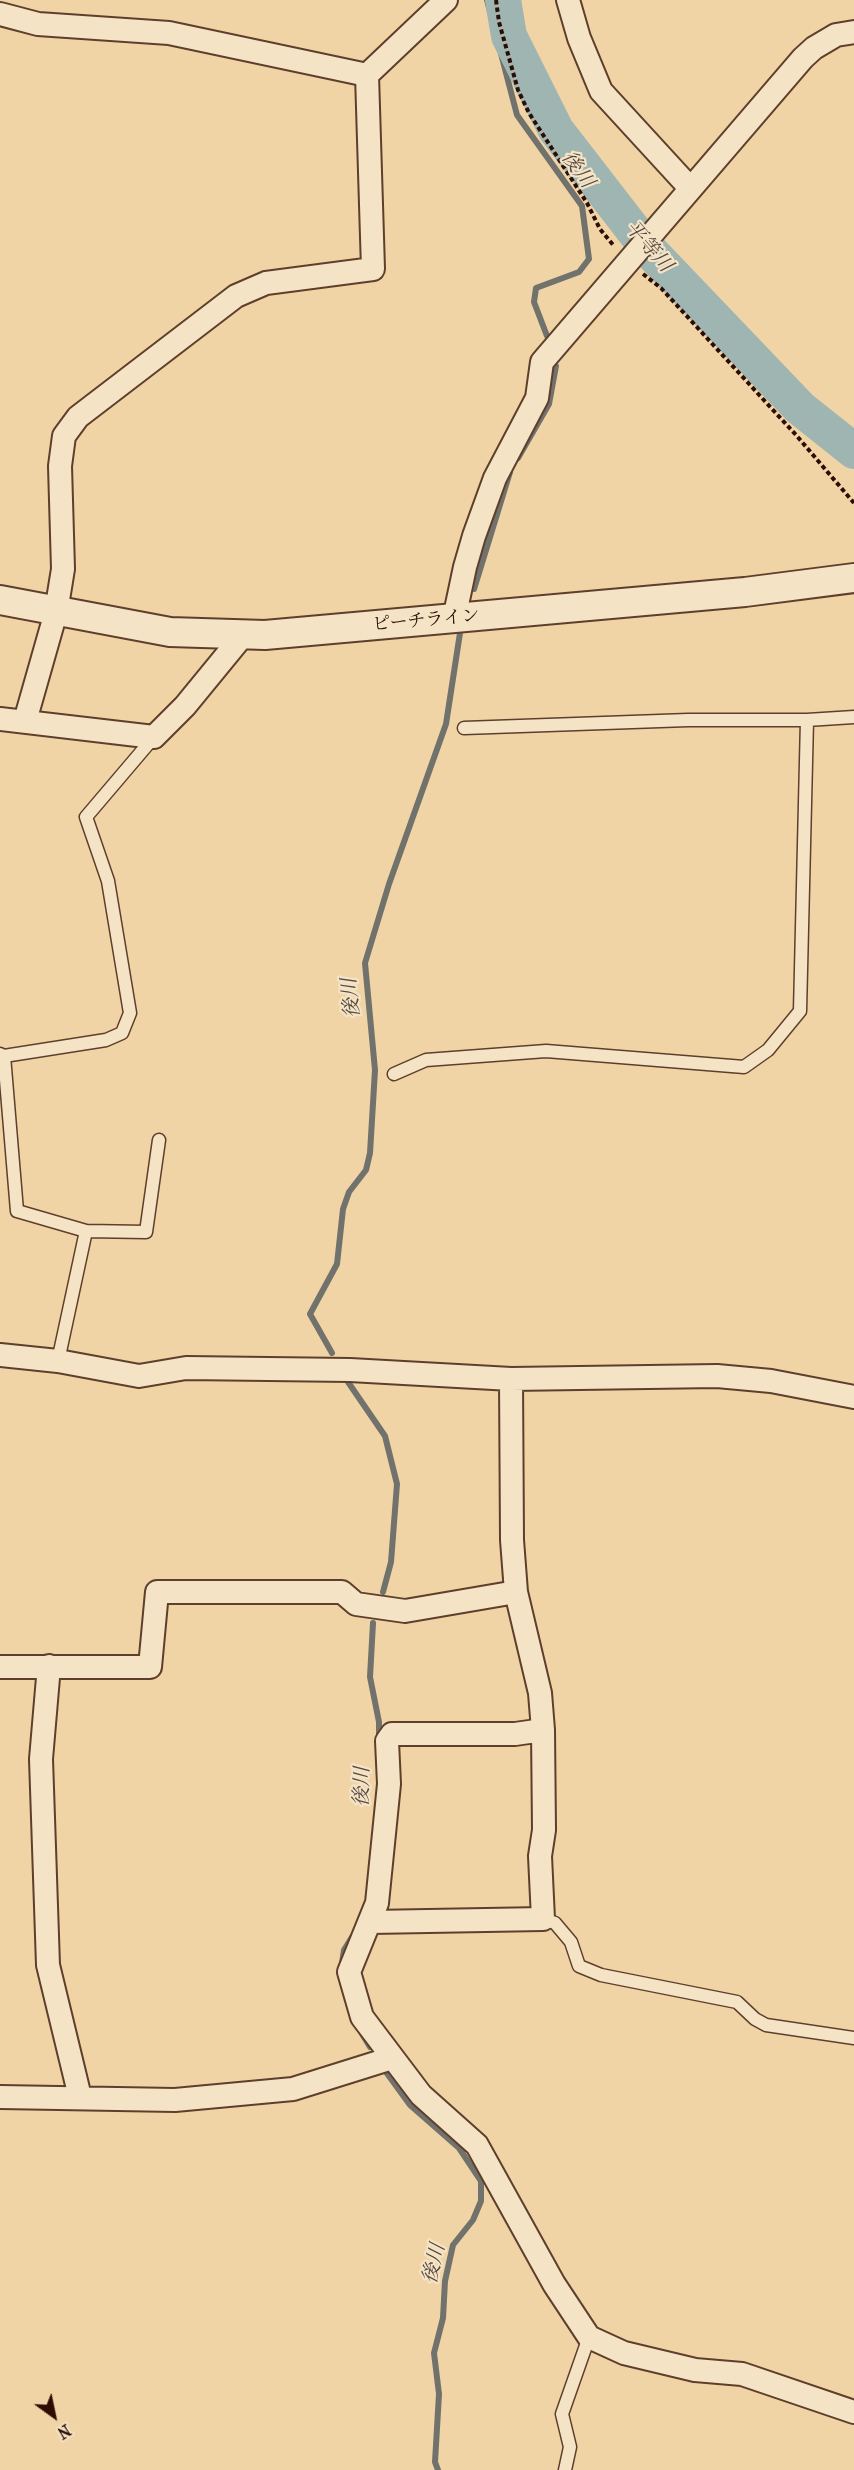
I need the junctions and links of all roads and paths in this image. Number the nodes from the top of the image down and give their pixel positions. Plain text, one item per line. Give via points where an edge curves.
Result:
1 (446, 0) edge
2 (496, 0) edge
3 (568, 0) edge
4 (0, 14) edge
5 (854, 32) edge
6 (367, 75) junction
7 (683, 196) junction
8 (630, 258) junction
9 (854, 503) edge
10 (854, 578) edge
11 (0, 600) edge
12 (56, 612) junction
13 (454, 619) junction
14 (244, 634) junction
15 (854, 717) edge
16 (0, 719) edge
17 (807, 720) junction
18 (25, 721) junction
19 (464, 728) dead end
20 (154, 737) junction
21 (2, 1055) edge
22 (394, 1074) dead end
23 (159, 1140) dead end
24 (86, 1231) junction
25 (0, 1355) edge
26 (58, 1361) junction
27 (512, 1378) junction
28 (854, 1397) edge
29 (516, 1592) junction
30 (49, 1666) junction
31 (0, 1667) edge
32 (543, 1730) junction
33 (543, 1919) junction
34 (371, 1922) junction
35 (854, 2038) edge
36 (392, 2058) junction
37 (0, 2097) edge
38 (80, 2097) junction
39 (589, 2337) junction
40 (854, 2412) edge
41 (565, 2470) edge

1 - 6 street
2 - 8 path via 518,90 529,113 600,229
3 - 7 street via 601,91
4 - 6 street via 38,24 169,33
5 - 7 street via 837,34 814,48
6 - 12 street via 372,269 266,283 236,296 78,417 64,436 60,466 63,569
7 - 8 street
8 - 9 path via 796,435
8 - 13 street via 543,362 537,398 495,478 474,536
10 - 13 street, ピーチライン
11 - 12 street, ピーチライン
12 - 14 street, ピーチライン via 170,633
12 - 18 street
13 - 14 street, ピーチライン
14 - 20 street
15 - 17 lane
16 - 18 street
17 - 19 lane
17 - 22 lane via 800,1011 768,1050 744,1067 546,1051 426,1060
18 - 20 street
20 - 21 lane via 86,816 108,881 130,1013 122,1033 106,1040
21 - 24 lane via 17,1211
23 - 24 lane via 146,1232
24 - 26 lane
25 - 26 street
26 - 27 street via 139,1376 186,1368 350,1370
27 - 28 street via 717,1376 771,1381
27 - 29 street via 512,1540
29 - 30 street via 405,1611 356,1604 342,1592 157,1592 150,1667
29 - 32 street via 540,1693
30 - 31 street
30 - 38 street via 41,1759 48,1965
32 - 33 street
32 - 34 street via 515,1734 392,1734 387,1741 390,1784 382,1873
33 - 34 street
33 - 35 lane via 555,1923 571,1942 579,1966 601,1975 737,2002 766,2025
34 - 36 street via 349,1972 362,2017
36 - 38 street via 293,2089 175,2100
36 - 39 street via 421,2095 477,2145 554,2284
37 - 38 street
39 - 40 street via 624,2353 695,2370 742,2374
39 - 41 lane via 562,2414 570,2447

